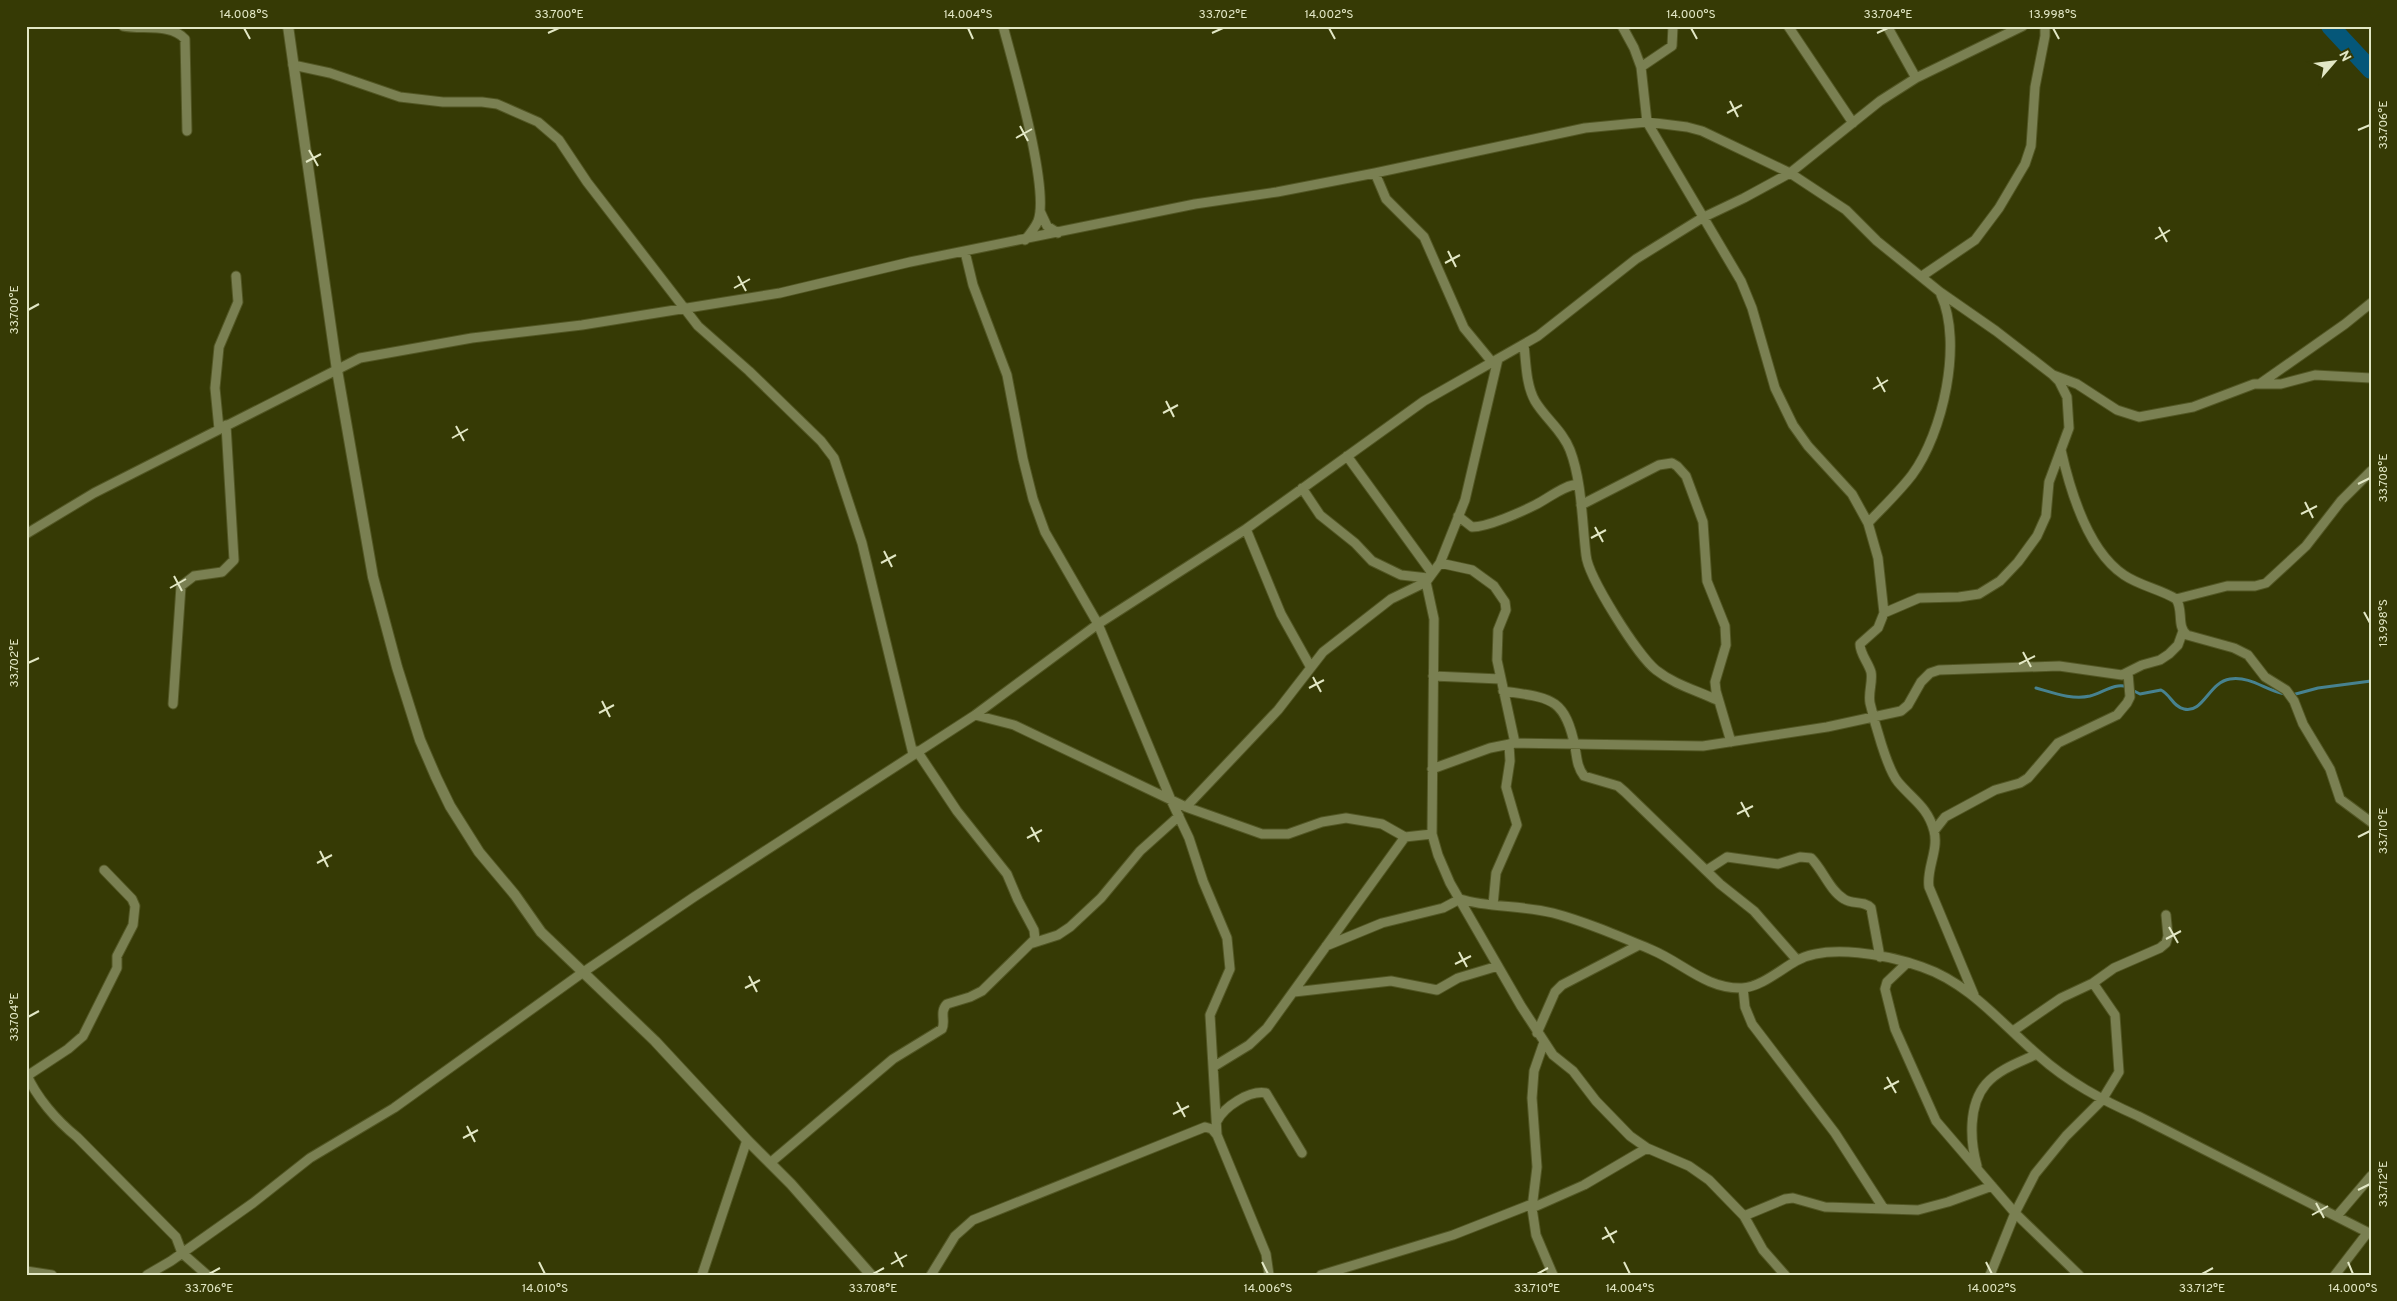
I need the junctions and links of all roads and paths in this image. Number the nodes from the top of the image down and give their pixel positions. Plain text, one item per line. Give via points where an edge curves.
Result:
1 (122, 26) edge
2 (288, 26) edge
3 (1003, 26) edge
4 (1622, 26) edge
5 (1673, 26) edge
6 (1788, 26) edge
7 (1887, 26) edge
8 (2023, 26) edge
9 (2045, 26) edge
10 (293, 65) junction
11 (1641, 67) junction
12 (1916, 78) junction
13 (1646, 122) junction
14 (1853, 122) junction
15 (187, 130) dead end
16 (1376, 172) junction
17 (1790, 173) junction
18 (1040, 211) junction
19 (1702, 218) junction
20 (1058, 233) junction
21 (1025, 240) junction
22 (965, 252) junction
23 (236, 276) dead end
24 (1922, 276) junction
25 (1940, 292) junction
26 (2371, 302) edge
27 (685, 310) junction
28 (1524, 345) junction
29 (1495, 360) junction
30 (337, 370) junction
31 (2053, 375) junction
32 (2371, 378) edge
33 (2261, 383) junction
34 (222, 427) junction
35 (2061, 450) junction
36 (1348, 456) junction
37 (2371, 471) edge
38 (1577, 484) junction
39 (1302, 488) junction
40 (1581, 505) junction
41 (1458, 516) junction
42 (1868, 523) junction
43 (1246, 529) junction
44 (26, 534) edge
45 (1440, 563) junction
46 (1429, 578) junction
47 (2176, 599) junction
48 (1884, 613) junction
49 (1098, 624) junction
50 (2183, 631) junction
51 (1310, 666) junction
52 (2128, 673) junction
53 (1433, 676) junction
54 (1500, 679) junction
55 (1504, 691) junction
56 (1717, 700) junction
57 (173, 704) dead end
58 (975, 715) junction
59 (1875, 718) junction
60 (1730, 742) junction
61 (1512, 744) junction
62 (1574, 745) junction
63 (915, 752) junction
64 (1432, 770) junction
65 (1171, 800) junction
66 (1186, 807) junction
67 (1179, 816) junction
68 (2371, 822) edge
69 (1934, 831) junction
70 (1432, 834) junction
71 (1405, 837) junction
72 (104, 870) dead end
73 (1707, 870) junction
74 (1460, 899) junction
75 (1493, 905) junction
76 (2166, 915) dead end
77 (1033, 943) junction
78 (1639, 945) junction
79 (1326, 946) junction
80 (1880, 957) junction
81 (1797, 960) junction
82 (1907, 963) junction
83 (1498, 966) junction
84 (582, 973) junction
85 (2093, 983) junction
86 (1743, 988) junction
87 (1294, 992) junction
88 (1976, 998) junction
89 (2013, 1032) junction
90 (1537, 1033) junction
91 (1544, 1042) junction
92 (2037, 1054) junction
93 (1213, 1067) junction
94 (27, 1075) edge
95 (2102, 1100) junction
96 (1216, 1122) junction
97 (1217, 1135) junction
98 (746, 1140) junction
99 (1647, 1148) junction
100 (1302, 1153) dead end
101 (770, 1163) junction
102 (1977, 1168) junction
103 (2371, 1176) edge
104 (1992, 1186) junction
105 (1532, 1206) junction
106 (1884, 1209) junction
107 (2015, 1213) junction
108 (1744, 1216) junction
109 (2337, 1216) junction
110 (2369, 1233) edge
111 (182, 1253) junction
112 (26, 1271) edge
113 (52, 1275) edge
114 (148, 1275) edge
115 (207, 1275) edge
116 (702, 1275) edge
117 (872, 1275) edge
118 (931, 1275) edge
119 (1269, 1275) edge
120 (1321, 1275) edge
121 (1553, 1275) edge
122 (1786, 1275) edge
123 (1990, 1275) edge
124 (2079, 1275) edge
125 (2335, 1275) edge

1 - 15 street via 171,30 179,32 184,39
2 - 10 street
3 - 18 street via 1036,168
4 - 11 street
5 - 11 street via 1672,46
6 - 14 street
7 - 12 street
8 - 12 street
9 - 24 street via 2035,87 2031,146 2025,164 1996,213 1975,240
10 - 27 street via 330,73 400,97 444,102 489,102 538,122 559,140 587,182
10 - 30 street
11 - 13 street
12 - 14 street
13 - 16 street via 1585,128
13 - 17 street via 1702,131
13 - 19 street
14 - 17 street
16 - 20 street via 1195,204
16 - 29 street via 1386,199 1424,237 1464,328
17 - 19 street
17 - 24 street via 1846,210 1877,241
18 - 20 street via 1047,226
18 - 21 street via 1038,221
19 - 28 street via 1636,259
19 - 42 street via 1746,291 1775,388 1793,425 1821,462 1852,494
20 - 21 street
21 - 22 street
22 - 27 street via 780,293
22 - 49 street via 973,285 1007,375 1033,499 1050,542
23 - 34 street via 238,302 219,347 216,388
24 - 25 street
25 - 31 street
25 - 42 street via 1947,311 1950,354 1937,429 1913,474
26 - 33 street
27 - 30 street via 472,338 360,358
27 - 63 street via 706,334 821,441 834,458 862,543
28 - 29 street
28 - 38 street via 1531,391 1567,442
29 - 36 street via 1424,401
29 - 41 street via 1465,500
30 - 34 street
30 - 84 street via 373,577 420,740 450,806 479,852 542,932
31 - 33 street via 2077,384 2117,410 2139,417 2193,407
31 - 35 street via 2063,388 2069,406 2069,428
32 - 33 street via 2315,375 2281,384
34 - 44 street via 94,492
34 - 57 street via 234,560 222,572 194,576 181,586
35 - 47 street via 2071,492 2100,549 2123,575
35 - 48 street via 2049,482 2046,516 2042,525 2026,553 2000,581 1972,596 1919,598
36 - 39 street
36 - 46 street
37 - 47 street via 2341,501 2306,546 2266,583 2227,586
38 - 40 street
38 - 41 street via 1534,506 1482,526 1472,527
39 - 43 street
39 - 46 street via 1320,515 1372,561 1401,575
40 - 56 street via 1591,574 1641,654 1656,670 1677,684
40 - 56 street via 1659,465 1672,463 1682,470 1703,522 1707,581 1727,636 1716,682
41 - 45 street
42 - 48 street via 1878,558
43 - 49 street
43 - 51 street via 1281,614
45 - 46 street
45 - 54 street via 1472,570 1501,594 1506,610 1498,630
46 - 51 street via 1384,604
46 - 53 street via 1434,619
47 - 50 street
48 - 59 street via 1878,628 1860,644 1871,672 1870,702
49 - 58 street
49 - 65 street
50 - 52 street via 2178,645 2169,654
50 - 68 street via 2191,637 2248,654 2265,676 2286,690 2330,769 2340,800
51 - 66 street via 1278,710
52 - 59 street via 2116,676 2059,666 1939,670 1921,682 1908,706
52 - 69 street via 2130,696 2117,715 2058,743 2028,778 1995,790 1944,817
53 - 54 street
53 - 64 street
54 - 55 street
55 - 61 street
55 - 62 street via 1545,697 1554,702 1562,710
56 - 60 street
58 - 63 street
58 - 65 street via 1014,725
59 - 60 street
59 - 69 street via 1890,768 1898,782 1925,810
60 - 62 street via 1680,747
61 - 62 street
61 - 64 street via 1490,748
61 - 75 street via 1506,787 1517,825 1496,873
62 - 73 street via 1577,763 1584,776 1618,786
63 - 77 street via 1007,874 1034,930
63 - 84 street
64 - 70 street
65 - 66 street
65 - 67 street
66 - 71 street via 1262,834 1288,834 1322,822 1346,818 1382,824
67 - 77 street via 1146,844 1101,898 1070,927 1058,935
67 - 93 street via 1230,949 1228,976 1210,1015
69 - 88 street via 1929,887
70 - 71 street
70 - 74 street via 1438,855
71 - 79 street
72 - 94 street via 136,906 133,925 117,956 117,968 83,1036
73 - 80 street via 1728,857 1778,864 1800,857 1810,858 1841,897 1870,908
73 - 81 street via 1754,911
74 - 75 street
74 - 79 street via 1443,908 1382,922
74 - 83 street
75 - 78 street via 1521,906 1553,913
76 - 85 street via 2166,943 2114,968
77 - 101 street via 977,994 947,1004 942,1014 942,1029 893,1059
78 - 86 street via 1707,981
78 - 90 street via 1562,985 1555,992
79 - 87 street
80 - 81 street via 1827,952
80 - 82 street
81 - 86 street via 1764,980
82 - 88 street via 1930,970
82 - 102 street via 1884,985 1895,1029 1936,1121
83 - 87 street via 1458,978 1437,990 1391,981
83 - 90 street
84 - 98 street via 655,1041
84 - 111 street via 394,1108 310,1158
85 - 89 street via 2049,1005
85 - 95 street via 2115,1015 2120,1061 2119,1072
86 - 106 street via 1745,1008 1752,1024 1835,1133
87 - 93 street via 1258,1038
88 - 89 street
89 - 92 street
90 - 91 street
91 - 99 street via 1553,1055 1573,1071 1613,1121
91 - 105 street via 1534,1071 1532,1098 1537,1167
92 - 95 street
92 - 102 street via 1995,1076 1979,1097 1971,1131
93 - 96 street
94 - 111 street via 63,1126 176,1237
95 - 107 street via 2050,1153
95 - 109 street
96 - 97 street
96 - 100 street via 1227,1108 1255,1093 1266,1093
97 - 118 street via 1212,1129 1198,1129 980,1216 955,1236
97 - 119 street via 1266,1254
98 - 101 street
98 - 116 street
99 - 105 street via 1584,1185
99 - 108 street via 1699,1172
101 - 117 street
102 - 104 street
103 - 109 street
104 - 106 street via 1934,1207
104 - 107 street
105 - 120 street via 1453,1235
105 - 121 street via 1536,1235
106 - 108 street via 1825,1206 1793,1198
107 - 123 street
107 - 124 street
108 - 122 street via 1763,1250
109 - 110 street
110 - 125 street
111 - 114 street
111 - 115 street
112 - 113 street

